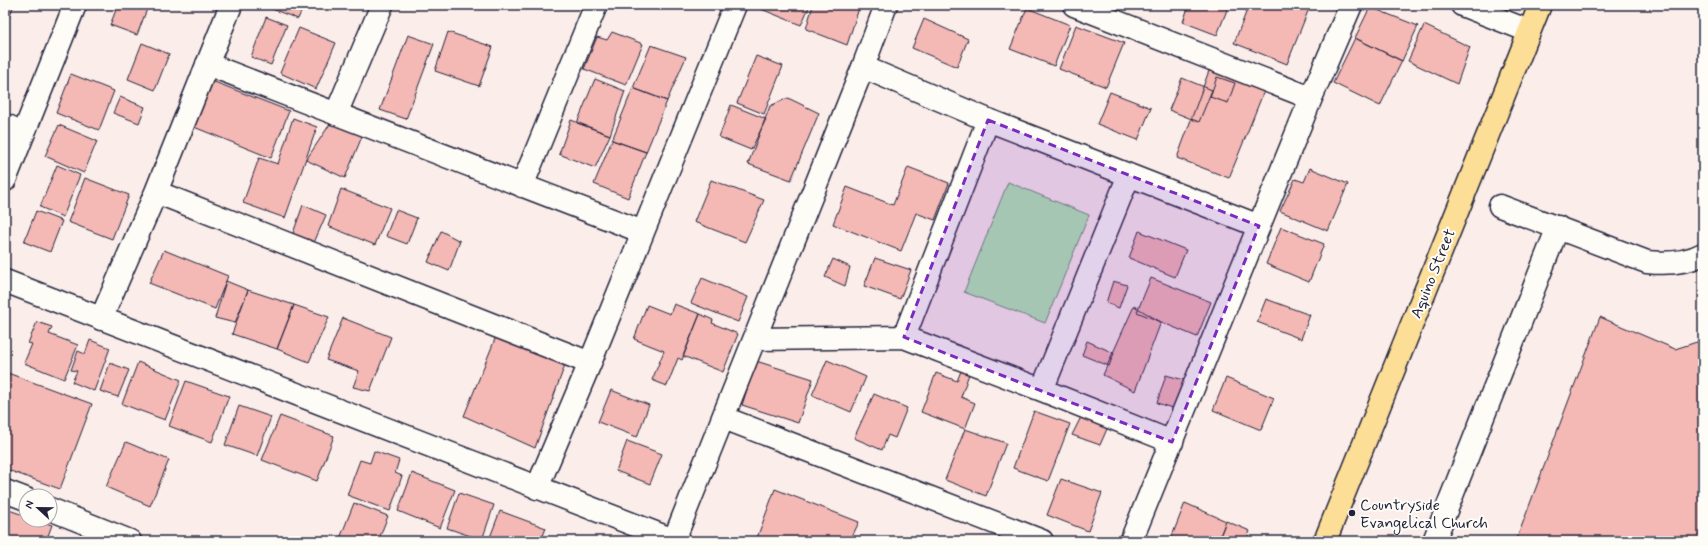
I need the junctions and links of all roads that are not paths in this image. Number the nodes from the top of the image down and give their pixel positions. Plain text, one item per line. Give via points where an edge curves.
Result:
1 (75, 5) edge
2 (231, 5) edge
3 (382, 5) edge
4 (596, 5) edge
5 (886, 5) edge
6 (1074, 5) edge
7 (1351, 5) edge
8 (1462, 5) edge
9 (1540, 5) edge
10 (727, 7) edge
11 (1529, 31) junction
12 (207, 64) junction
13 (863, 67) junction
14 (1311, 98) junction
15 (336, 114) junction
16 (988, 120) junction
17 (15, 129) edge
18 (1129, 175) junction
19 (5, 180) edge
20 (522, 186) junction
21 (156, 192) junction
22 (1500, 206) dead end
23 (1259, 226) junction
24 (1558, 228) junction
25 (643, 232) junction
26 (1703, 254) edge
27 (5, 281) edge
28 (101, 319) junction
29 (904, 337) junction
30 (755, 339) junction
31 (590, 363) junction
32 (1042, 390) junction
33 (724, 418) junction
34 (1172, 442) junction
35 (537, 488) junction
36 (5, 491) edge
37 (18, 496) edge
38 (58, 512) edge
39 (675, 540) edge
40 (130, 541) edge
41 (1042, 541) edge
42 (1130, 541) edge
43 (1325, 541) edge
44 (1434, 541) edge

1 - 17 street
2 - 12 street
3 - 15 street
4 - 20 street
5 - 13 street
6 - 14 street
7 - 14 street
8 - 11 street
9 - 11 main road, Aquino Street
10 - 25 street
11 - 43 main road, Aquino Street
12 - 15 street
12 - 21 street
13 - 16 street
13 - 30 street
14 - 23 street
15 - 20 street
16 - 18 street
16 - 29 street
17 - 19 street
18 - 23 street
18 - 32 street
20 - 25 street
21 - 28 street
21 - 31 street
22 - 24 street
23 - 34 street
24 - 26 street via 1647,262 1677,263
24 - 44 street
25 - 31 street
27 - 28 street
28 - 35 street
29 - 30 street
29 - 32 street
30 - 33 street
31 - 35 street
32 - 34 street
33 - 39 street
33 - 41 street
34 - 42 street
35 - 39 street
36 - 37 street
38 - 40 street

